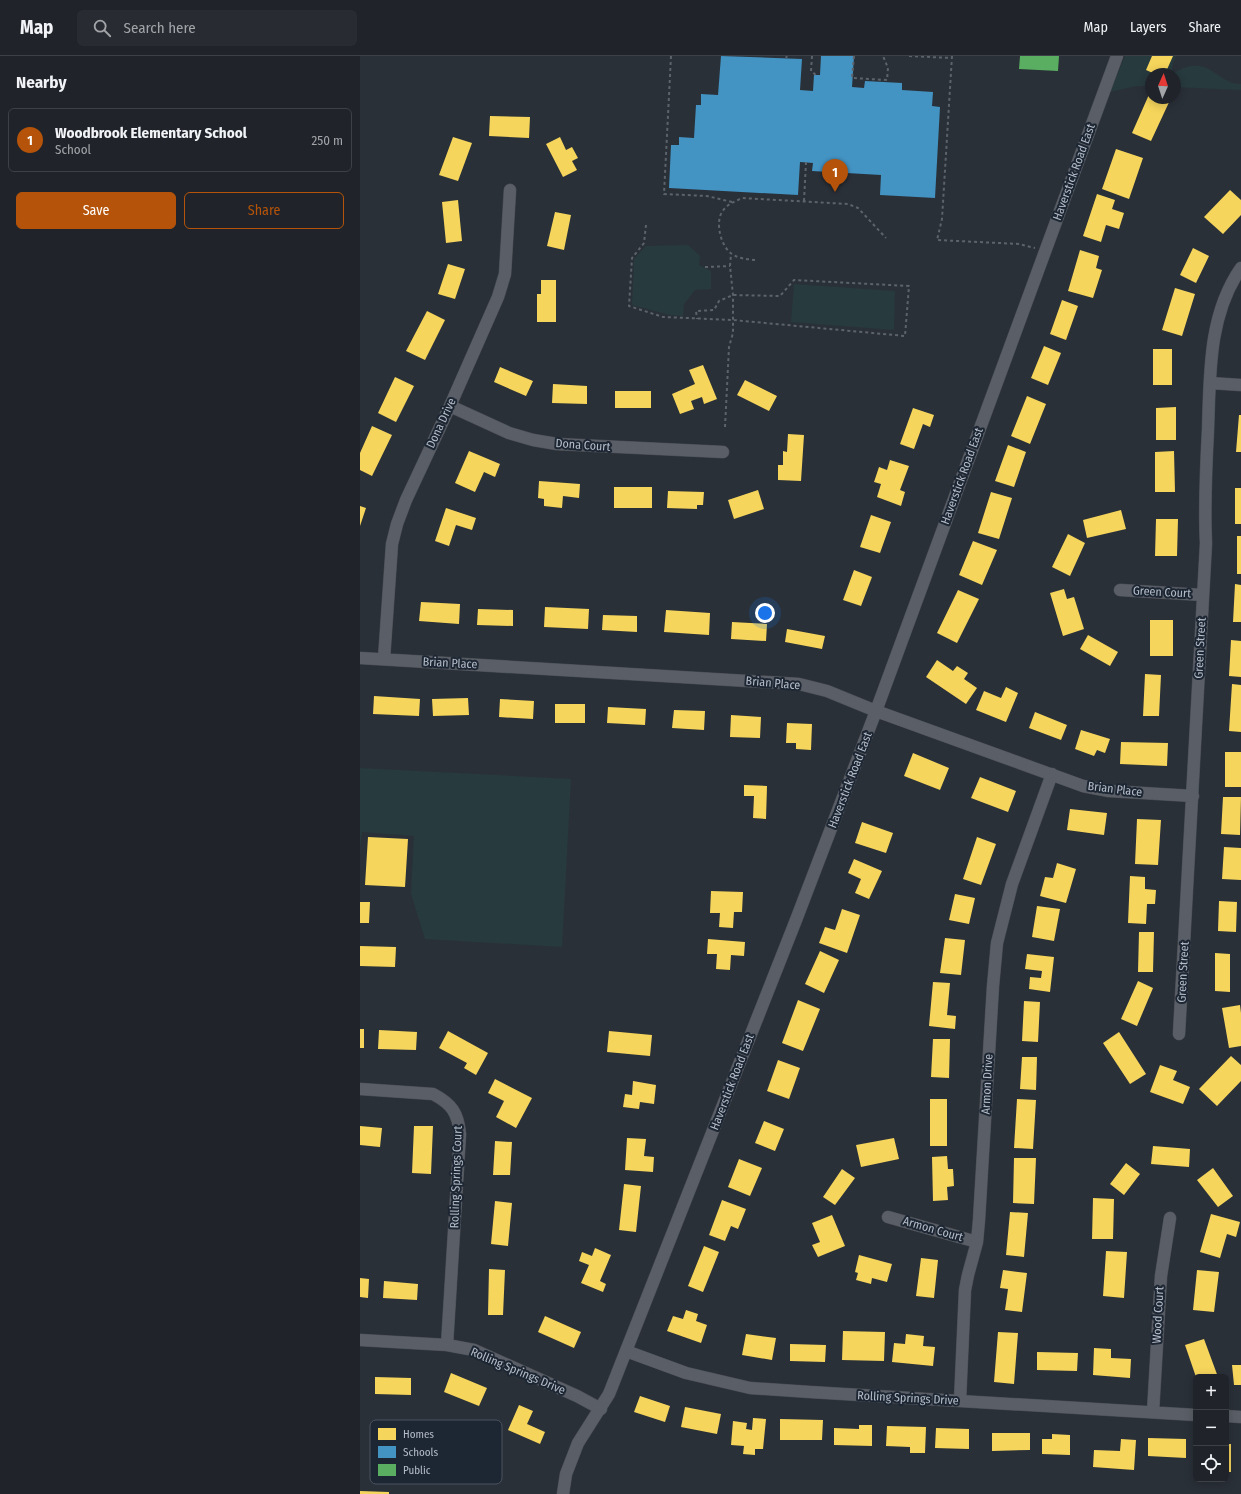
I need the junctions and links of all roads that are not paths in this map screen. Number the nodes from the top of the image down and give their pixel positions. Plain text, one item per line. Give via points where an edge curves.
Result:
1 (1117, 56) edge
2 (510, 190) dead end
3 (1241, 268) edge
4 (1210, 383) junction
5 (1241, 385) edge
6 (450, 406) junction
7 (723, 452) dead end
8 (1120, 590) dead end
9 (1203, 594) junction
10 (360, 658) edge
11 (384, 659) junction
12 (876, 711) junction
13 (1052, 774) junction
14 (1192, 796) junction
15 (1179, 1034) dead end
16 (360, 1090) edge
17 (888, 1217) dead end
18 (1170, 1218) dead end
19 (977, 1242) junction
20 (360, 1340) edge
21 (447, 1345) junction
22 (626, 1351) junction
23 (960, 1401) junction
24 (600, 1409) junction
25 (1153, 1412) junction
26 (1193, 1415) edge
27 (1229, 1416) edge
28 (1241, 1417) edge
29 (563, 1494) edge

1 - 12 street, Haverstick Road East
2 - 6 street, Dona Drive via 505,274 498,297
3 - 4 street, Green Street via 1220,312 1213,340
4 - 5 street
4 - 9 street, Green Street
6 - 7 street, Dona Court via 509,433 533,440 558,444
6 - 11 street, Dona Drive via 406,500 392,544
8 - 9 street, Green Court
9 - 14 street, Green Street
10 - 11 street, Brian Place
11 - 12 street, Brian Place via 799,684 827,691
12 - 13 street, Brian Place
12 - 22 street, Haverstick Road East
13 - 14 street, Brian Place via 1083,786 1109,791
13 - 19 street, Armon Drive via 1012,884 997,943
14 - 15 street, Green Street
16 - 21 street, Rolling Springs Court via 433,1094 443,1099 454,1110 459,1121
17 - 19 street, Armon Court
18 - 25 street, Wood Court via 1161,1276
19 - 23 street, Armon Drive via 966,1290
20 - 21 street, Rolling Springs Drive
21 - 24 street, Rolling Springs Drive via 490,1356
22 - 23 street, Rolling Springs Drive via 686,1373 750,1388
22 - 24 street, Haverstick Road East via 609,1394
23 - 25 street, Rolling Springs Drive
24 - 29 street, Haverstick Road East via 578,1443 566,1474
25 - 26 street, Rolling Springs Drive
27 - 28 street

